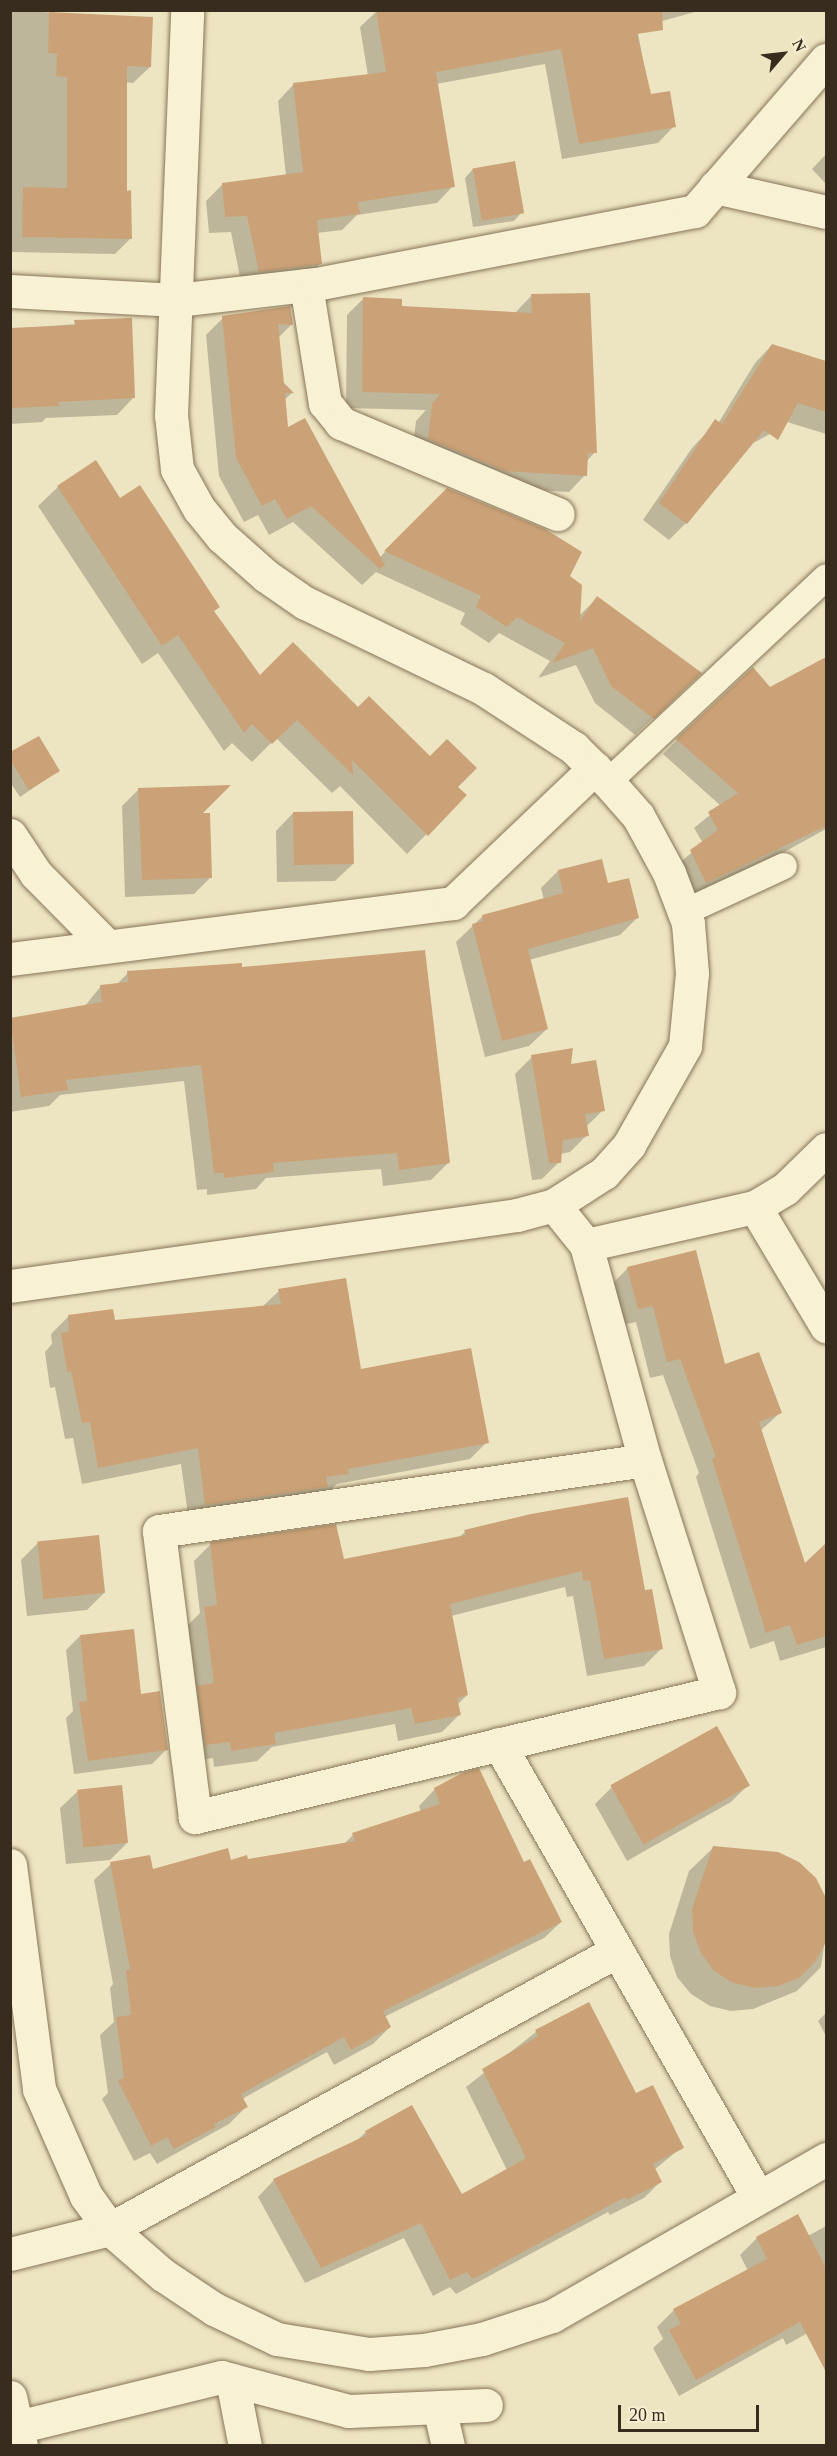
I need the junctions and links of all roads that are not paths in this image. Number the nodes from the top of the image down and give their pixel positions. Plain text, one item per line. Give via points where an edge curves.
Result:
1 (187, 10) edge
2 (826, 60) edge
3 (715, 187) junction
4 (826, 212) edge
5 (306, 285) junction
6 (10, 291) edge
7 (177, 300) junction
8 (558, 514) dead end
9 (826, 577) edge
10 (602, 775) junction
11 (10, 835) edge
12 (784, 866) dead end
13 (685, 912) junction
14 (107, 946) junction
15 (10, 959) edge
16 (826, 1149) edge
17 (554, 1205) junction
18 (754, 1207) junction
19 (586, 1245) junction
20 (10, 1286) edge
21 (826, 1326) edge
22 (645, 1460) junction
23 (499, 1744) junction
24 (10, 1865) edge
25 (615, 1952) junction
26 (826, 2158) edge
27 (758, 2197) junction
28 (110, 2229) junction
29 (10, 2254) edge
30 (232, 2380) junction
31 (486, 2405) dead end
32 (439, 2407) junction
33 (16, 2423) edge
34 (245, 2445) edge
35 (448, 2445) edge

1 - 7 street
2 - 3 street
3 - 4 street
3 - 5 street via 695,211
5 - 7 street
5 - 8 street via 325,403 341,423
6 - 7 street
7 - 10 street via 171,415 177,469 199,509 222,537 266,576 305,603 484,689 574,748
9 - 10 lane
10 - 13 street via 638,816
10 - 14 street via 453,903
11 - 14 street via 36,874
12 - 13 lane
13 - 17 street via 692,974 685,1046 629,1145 604,1173
14 - 15 street
16 - 18 street via 785,1189
17 - 19 street
17 - 20 street via 517,1215
18 - 19 street
18 - 21 street
19 - 22 street
22 - 23 street via 719,1692
22 - 23 street via 159,1531 195,1817
23 - 25 street
24 - 28 street via 39,2089 86,2196
25 - 27 street
25 - 28 street
26 - 27 street
27 - 28 street via 552,2316 482,2339 424,2350 369,2354 266,2334 214,2308 163,2275
28 - 29 street
30 - 32 street via 350,2411
30 - 33 street via 221,2377
30 - 34 street
31 - 32 street
32 - 35 street

